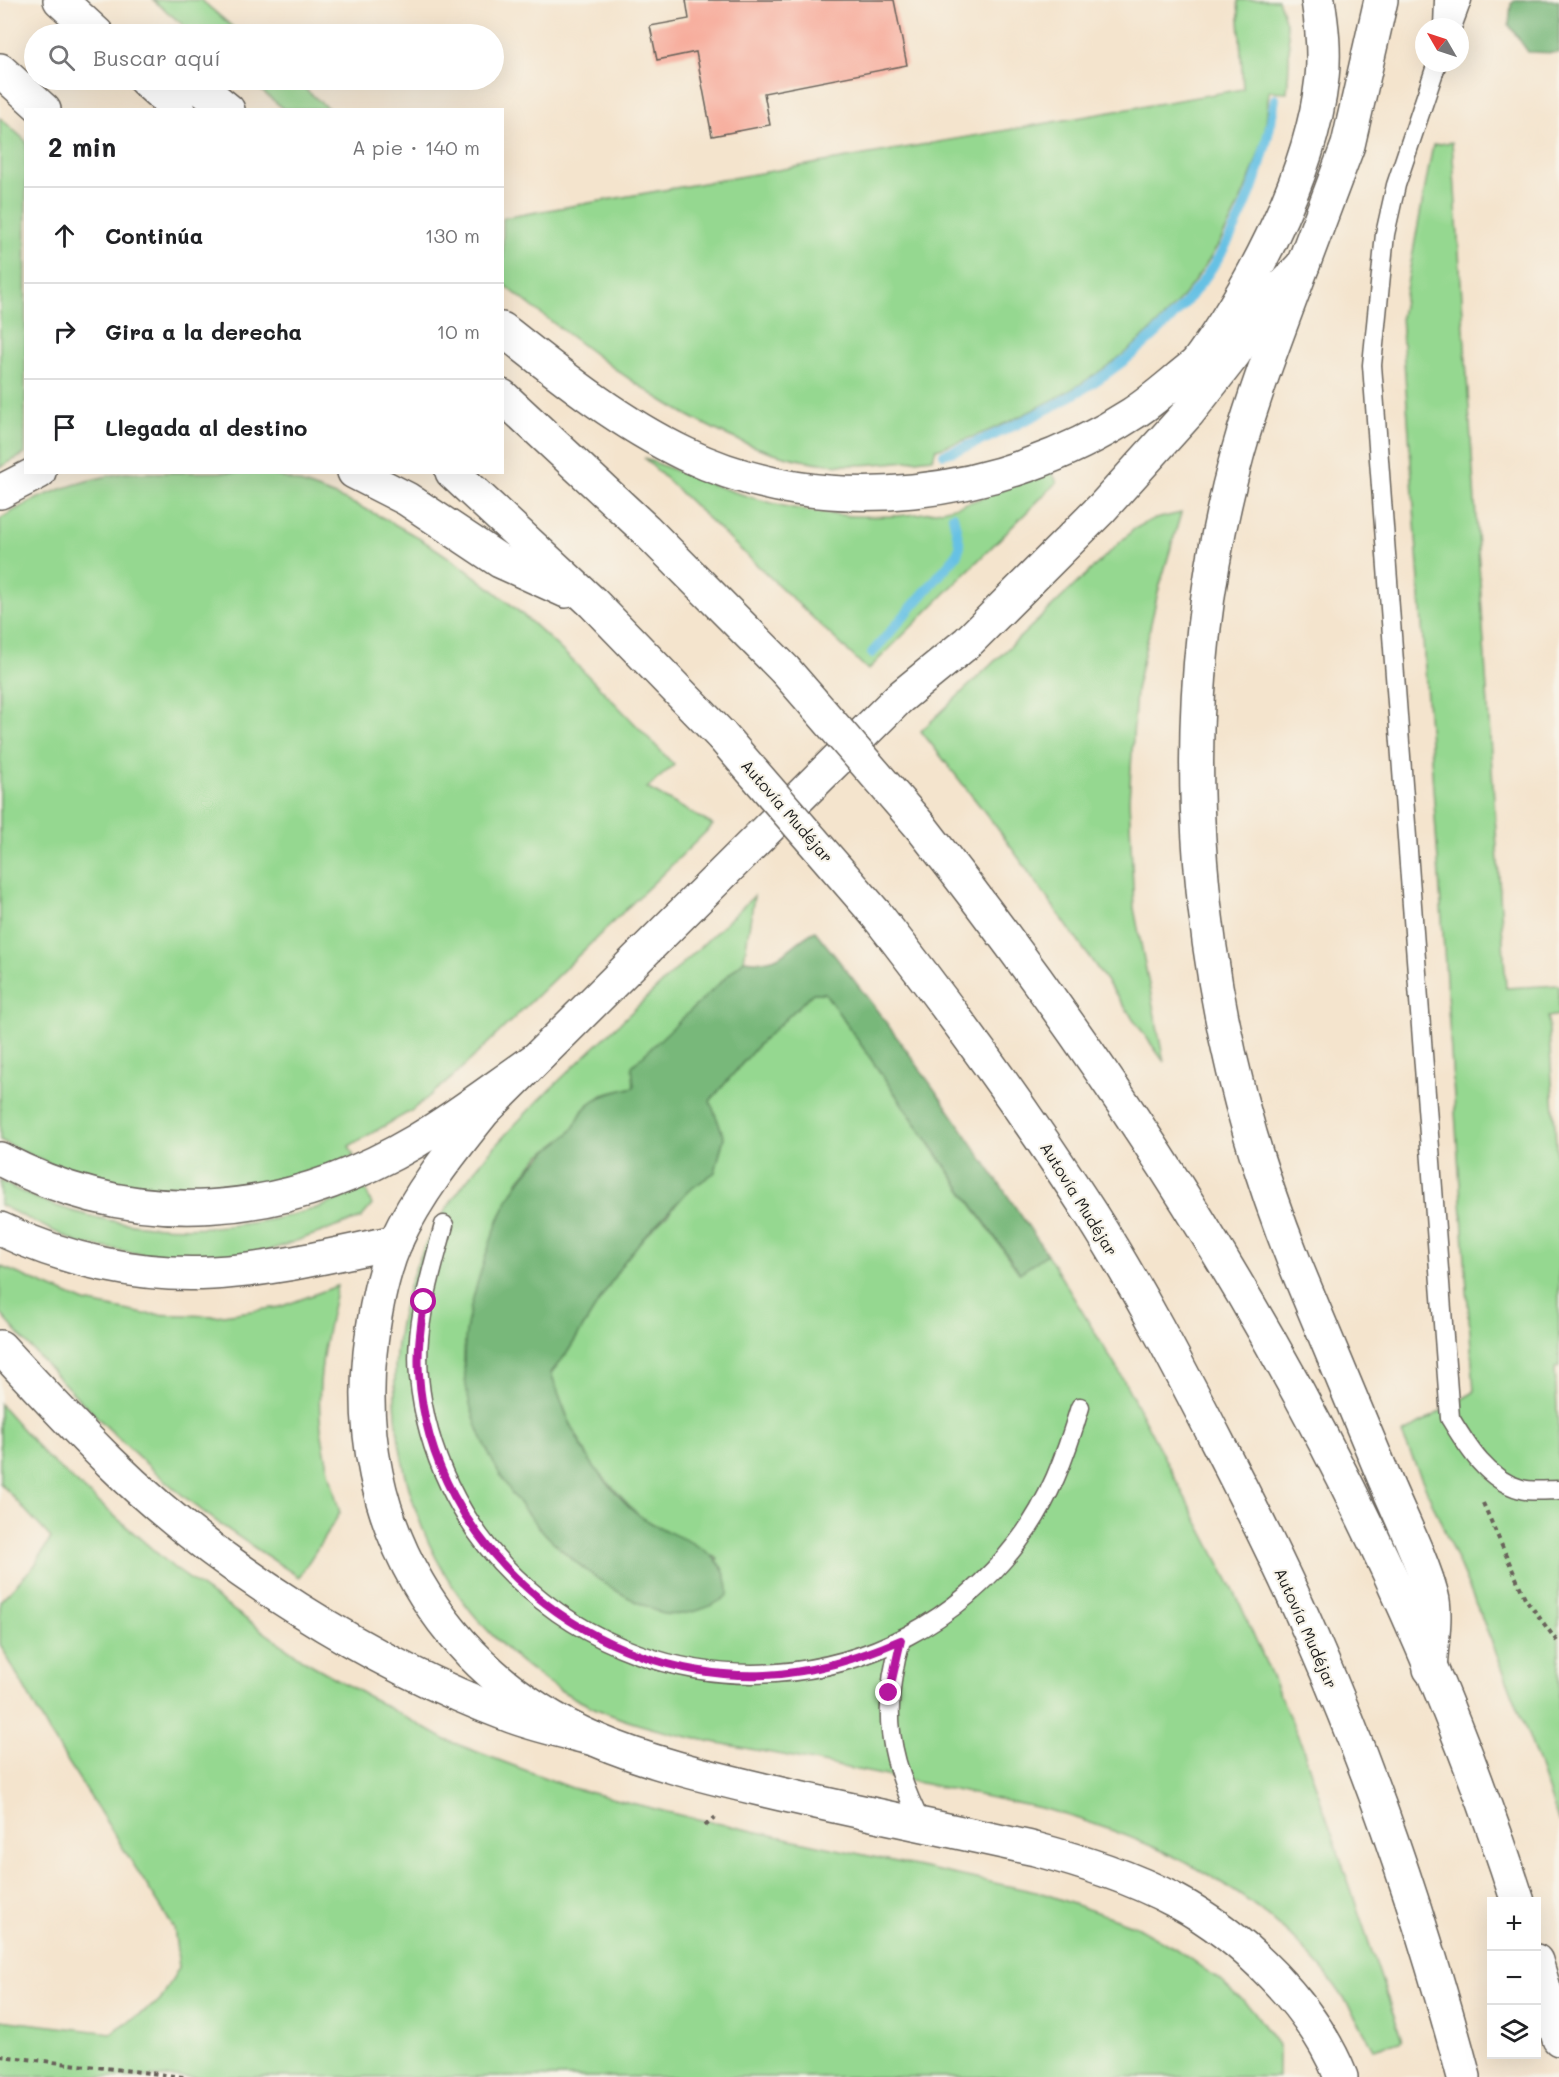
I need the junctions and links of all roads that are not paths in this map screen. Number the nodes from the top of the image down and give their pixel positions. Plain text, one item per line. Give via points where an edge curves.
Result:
1 (60, 0) edge
2 (1318, 0) edge
3 (1381, 0) edge
4 (1444, 0) edge
5 (1462, 0) edge
6 (1443, 18) edge
7 (1455, 18) edge
8 (86, 24) edge
9 (0, 70) edge
10 (1434, 72) edge
11 (156, 90) edge
12 (203, 90) edge
13 (42, 108) edge
14 (177, 108) edge
15 (226, 108) edge
16 (1303, 265) junction
17 (504, 331) edge
18 (1200, 361) junction
19 (504, 398) edge
20 (35, 474) edge
21 (358, 474) edge
22 (454, 474) edge
23 (0, 492) edge
24 (593, 603) junction
25 (898, 699) junction
26 (532, 1061) junction
27 (0, 1158) edge
28 (444, 1225) dead end
29 (0, 1229) edge
30 (396, 1242) junction
31 (0, 1347) edge
32 (1080, 1407) dead end
33 (1559, 1490) edge
34 (901, 1640) junction
35 (1430, 1669) junction
36 (594, 1739) junction
37 (922, 1825) junction
38 (1516, 1897) edge
39 (1541, 1978) edge
40 (1559, 2039) edge
41 (1341, 2077) edge
42 (1464, 2077) edge

1 - 8 highway
2 - 18 highway via 1324,38 1322,78 1304,152 1266,248
3 - 16 highway via 1348,145
4 - 6 lane
5 - 7 lane
9 - 13 highway
10 - 33 lane via 1396,185 1385,234 1372,365 1450,1418 1473,1455 1497,1476 1521,1489
11 - 14 highway
12 - 15 highway
16 - 25 highway via 1265,304 1234,354 1188,413 1102,508 968,642
16 - 35 highway via 1238,453 1221,524 1207,611 1197,771 1203,894 1225,1033 1258,1163 1433,1599
17 - 18 highway via 614,414 686,455 759,481 838,493 920,491 963,484 1049,456 1133,413
18 - 25 highway via 1127,450 955,628
19 - 35 highway, bridge via 645,529 785,670 921,827 1055,1002 1202,1225 1263,1328 1386,1566
20 - 23 highway
21 - 24 highway via 407,499 500,561
22 - 24 highway, Autovía Mudéjar
24 - 42 highway, Autovía Mudéjar, bridge via 722,736 876,914 990,1064 1093,1217 1174,1360 1317,1647 1383,1818 1441,1991
25 - 26 highway
26 - 27 highway via 448,1121 371,1164 306,1190 251,1204 195,1209 139,1206 83,1194 30,1175
26 - 30 highway via 460,1141
28 - 34 lane via 421,1322 419,1374 423,1408 432,1443 462,1509 482,1540 531,1593 591,1634 657,1662 693,1670 765,1675 801,1671 837,1664
29 - 30 highway via 39,1246 94,1262 158,1273 263,1268
30 - 36 highway via 374,1315 366,1417 374,1466 406,1562 440,1619 462,1646 524,1697
31 - 36 highway via 111,1464 253,1578 398,1665 512,1717
32 - 34 lane via 1056,1478 1018,1542 967,1596
34 - 37 lane via 893,1666 889,1721 899,1774
35 - 38 highway via 1478,1787
36 - 37 highway via 710,1777
37 - 41 highway via 1087,1863 1176,1901 1225,1934 1291,1995 1316,2030
39 - 40 highway

